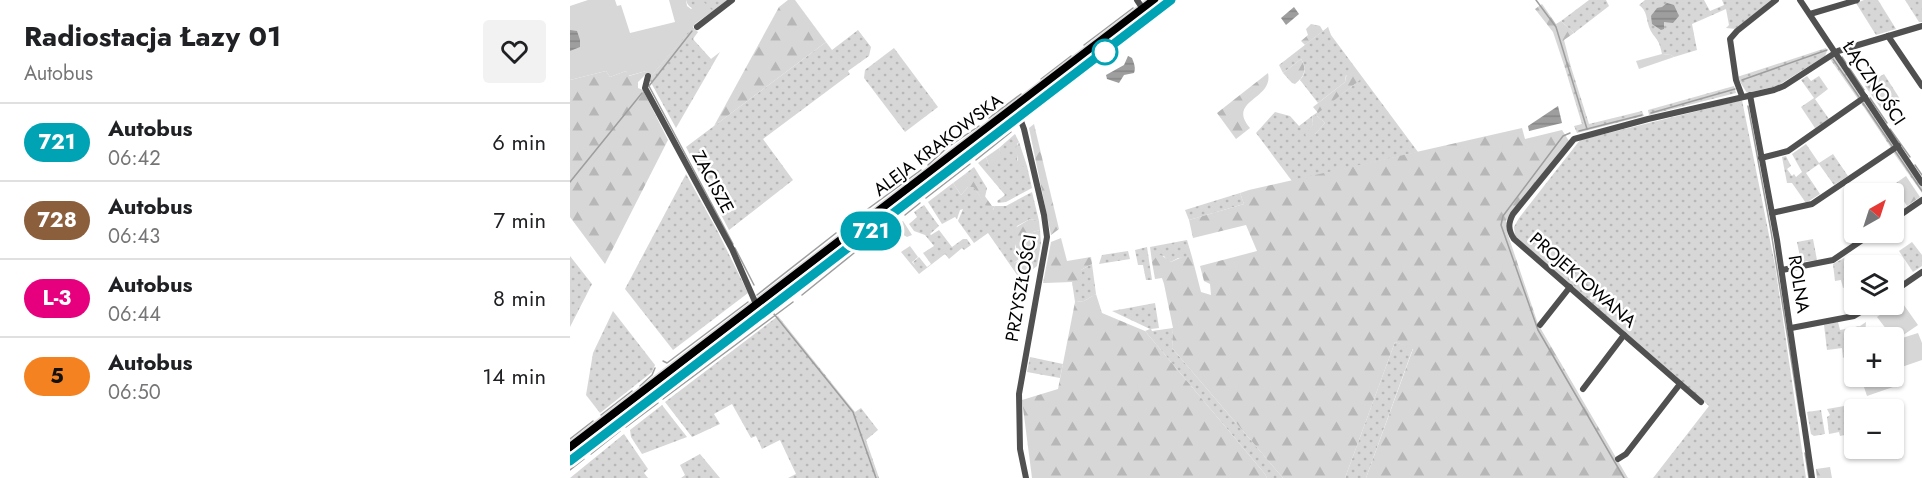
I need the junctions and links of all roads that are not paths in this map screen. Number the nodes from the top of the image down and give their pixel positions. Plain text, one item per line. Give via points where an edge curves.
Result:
1 (732, 0) edge
2 (1137, 0) edge
3 (1154, 0) edge
4 (1172, 0) edge
5 (1776, 0) edge
6 (1800, 0) edge
7 (1857, 0) edge
8 (1143, 9) junction
9 (1810, 14) junction
10 (1922, 26) edge
11 (697, 27) dead end
12 (1888, 36) junction
13 (1835, 52) junction
14 (648, 76) dead end
15 (1922, 86) edge
16 (1750, 95) junction
17 (1742, 96) junction
18 (1865, 97) junction
19 (1014, 107) junction
20 (1020, 117) junction
21 (1898, 146) junction
22 (1761, 158) junction
23 (1922, 183) edge
24 (1922, 200) edge
25 (1904, 212) edge
26 (1772, 213) junction
27 (1858, 243) edge
28 (1782, 270) junction
29 (1922, 272) edge
30 (1904, 284) edge
31 (1570, 287) junction
32 (756, 304) junction
33 (1856, 315) edge
34 (1540, 325) dead end
35 (1791, 328) junction
36 (1624, 335) junction
37 (1680, 384) junction
38 (1583, 389) dead end
39 (1701, 402) dead end
40 (570, 447) edge
41 (1618, 459) dead end
42 (570, 460) edge
43 (1026, 478) edge
44 (1812, 478) edge

1 - 11 street
2 - 8 street
3 - 8 main road, ALEJA KRAKOWSKA
4 - 20 main road, ALEJA KRAKOWSKA
5 - 17 street via 1730,39
6 - 9 street, ŁĄCZNOŚCI
7 - 9 street
8 - 19 main road, ALEJA KRAKOWSKA
9 - 13 street, ŁĄCZNOŚCI
10 - 12 street, PROJEKTOWANA
12 - 13 street, PROJEKTOWANA
12 - 15 street
13 - 16 street, PROJEKTOWANA via 1782,87
13 - 18 street, ŁĄCZNOŚCI
14 - 32 street, ZACISZE via 645,88 732,249
16 - 17 street, PROJEKTOWANA
16 - 22 street, ROLNA
17 - 31 street, PROJEKTOWANA via 1574,139 1513,214 1509,225 1514,239
18 - 21 street, ŁĄCZNOŚCI
18 - 22 street via 1788,151
19 - 20 street, PRZYSZŁOŚCI
19 - 32 main road, ALEJA KRAKOWSKA
20 - 42 main road, ALEJA KRAKOWSKA
20 - 43 street, PRZYSZŁOŚCI via 1047,237 1018,394 1020,449
21 - 23 street, ŁĄCZNOŚCI
21 - 26 street via 1812,204
22 - 26 street, ROLNA
24 - 25 street
26 - 28 street, ROLNA
27 - 28 street via 1833,260
28 - 35 street, ROLNA
29 - 30 street
31 - 34 street
31 - 36 street, PROJEKTOWANA
32 - 40 main road, ALEJA KRAKOWSKA
33 - 35 street
35 - 44 street, ROLNA
36 - 37 street, PROJEKTOWANA
36 - 38 street
37 - 39 street, PROJEKTOWANA
37 - 41 street

